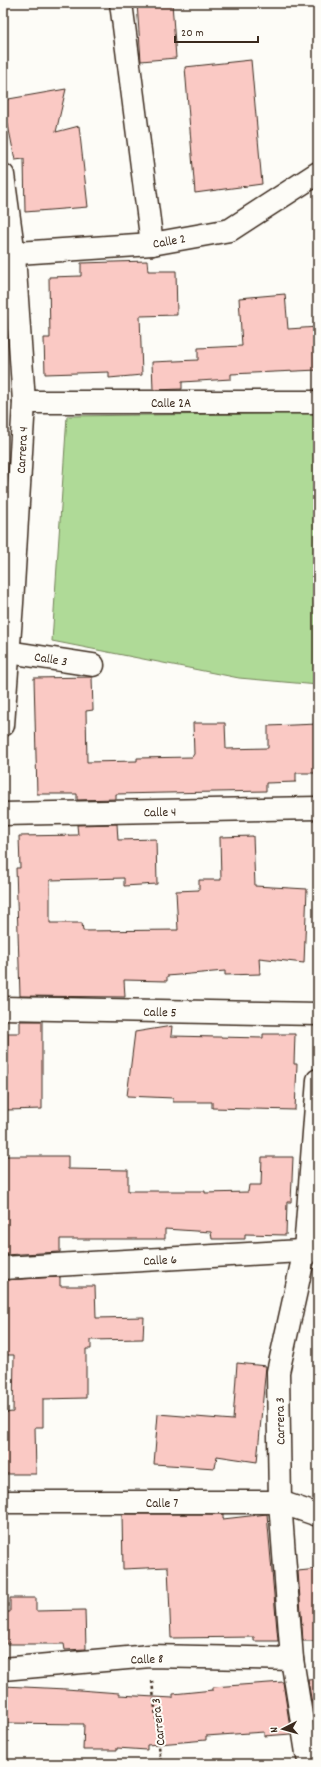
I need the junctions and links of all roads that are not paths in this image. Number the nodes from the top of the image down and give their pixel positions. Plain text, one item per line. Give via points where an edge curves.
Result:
1 (121, 3) edge
2 (318, 173) edge
3 (3, 175) edge
4 (152, 244) junction
5 (8, 254) edge
6 (24, 402) junction
7 (318, 402) edge
8 (8, 573) edge
9 (8, 603) edge
10 (8, 652) junction
11 (93, 665) dead end
12 (3, 725) edge
13 (318, 808) edge
14 (3, 814) edge
15 (3, 1008) edge
16 (318, 1014) edge
17 (318, 1080) edge
18 (311, 1250) edge
19 (3, 1268) edge
20 (3, 1502) edge
21 (280, 1502) junction
22 (318, 1515) edge
23 (292, 1659) junction
24 (3, 1669) edge
25 (312, 1758) edge

1 - 4 street
2 - 4 street, Calle 2 via 230,230
3 - 5 street, Carrera 4
4 - 5 street, Calle 2
5 - 6 street, Carrera 4
6 - 7 street, Calle 2A
6 - 8 street, Carrera 4
8 - 9 street, Carrera 4
9 - 10 street, Carrera 4
10 - 11 street, Calle 3
10 - 12 street, Carrera 4
13 - 14 street, Calle 4
15 - 16 street, Calle 5
17 - 18 street, Carrera 3
18 - 19 street, Calle 6
18 - 21 street, Carrera 3 via 278,1372
20 - 21 street, Calle 7
21 - 22 street, Calle 7
21 - 23 street, Carrera 3
23 - 24 street, Calle 8 via 150,1656
23 - 25 street, Carrera 3

